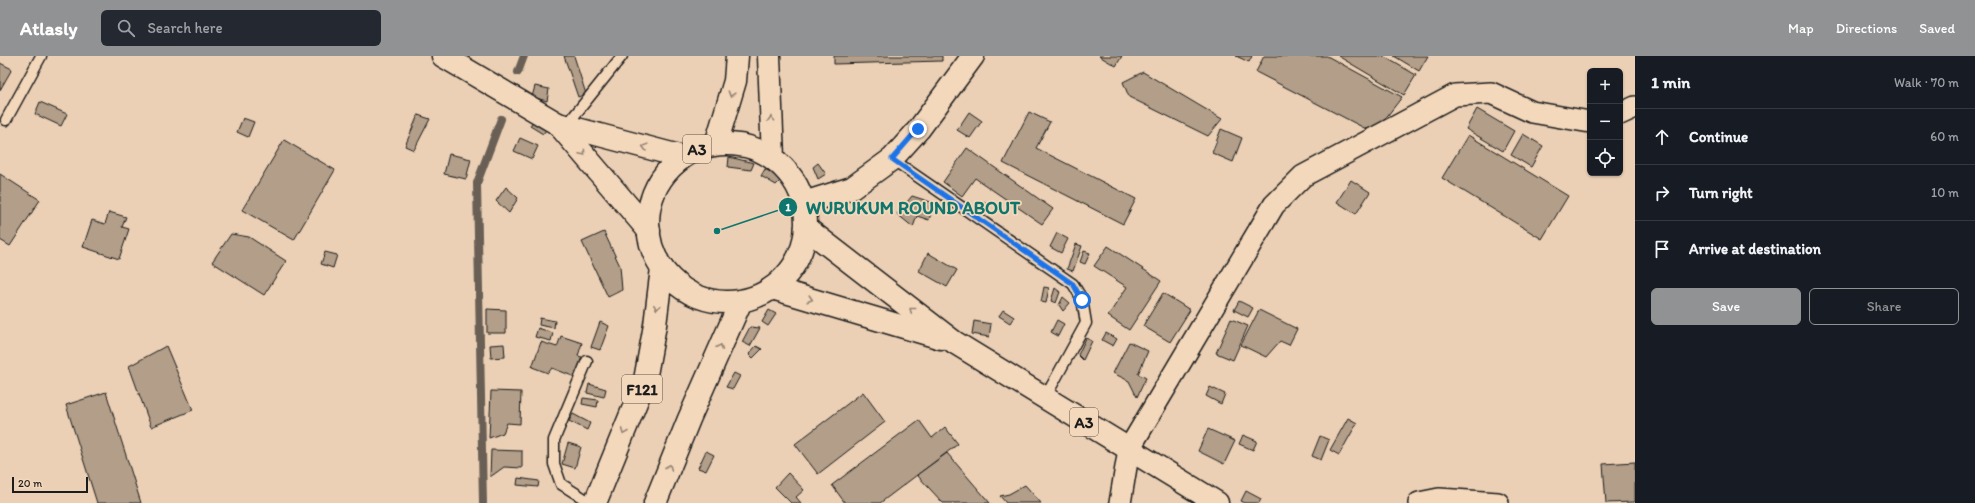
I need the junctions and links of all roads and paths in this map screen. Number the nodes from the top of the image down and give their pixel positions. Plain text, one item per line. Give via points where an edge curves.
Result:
1 (41, 56) edge
2 (443, 56) edge
3 (622, 56) edge
4 (737, 56) edge
5 (769, 56) edge
6 (973, 56) edge
7 (1635, 107) edge
8 (1623, 113) edge
9 (6, 120) dead end
10 (1587, 121) edge
11 (562, 125) junction
12 (716, 144) junction
13 (683, 157) junction
14 (773, 158) junction
15 (892, 159) junction
16 (804, 203) junction
17 (806, 228) junction
18 (649, 231) junction
19 (662, 268) junction
20 (772, 288) junction
21 (741, 301) junction
22 (954, 342) junction
23 (587, 361) dead end
24 (1045, 398) junction
25 (1129, 450) junction
26 (1216, 502) edge
27 (591, 503) edge
28 (596, 503) edge
29 (654, 503) edge
30 (1120, 503) edge
31 (1419, 503) edge
32 (1498, 503) edge

1 - 9 lane
2 - 11 main road, A3
3 - 11 lane
4 -> 12 main road via 736,81
14 -> 5 main road
6 - 15 main road
7 - 8 street
10 - 25 street via 1532,112 1491,93 1455,95 1303,176 1274,205
13 -> 11 main road, A3
11 -> 18 main road, A3
12 - 13 main road, A3
12 - 14 main road, A3 via 736,143 755,148
13 - 18 main road, A3 via 667,171 656,190 649,210
14 - 16 main road, A3 via 792,177
15 - 16 main road via 852,188
15 - 24 lane via 1073,284 1082,300 1086,323
16 - 17 main road, A3
17 - 20 main road, A3 via 801,251 789,272
22 -> 17 main road, A3
18 - 19 main road, A3 via 653,251
19 - 21 main road, A3 via 678,284 697,296 719,302
19 -> 28 main road, F121 via 645,380
20 - 21 main road, A3
20 -> 22 main road, A3
29 -> 21 main road
22 - 24 main road, A3
23 - 27 lane via 554,440 554,464 561,484
24 - 25 main road, A3
25 - 26 main road, A3
25 - 30 street
31 - 32 street via 1439,499

